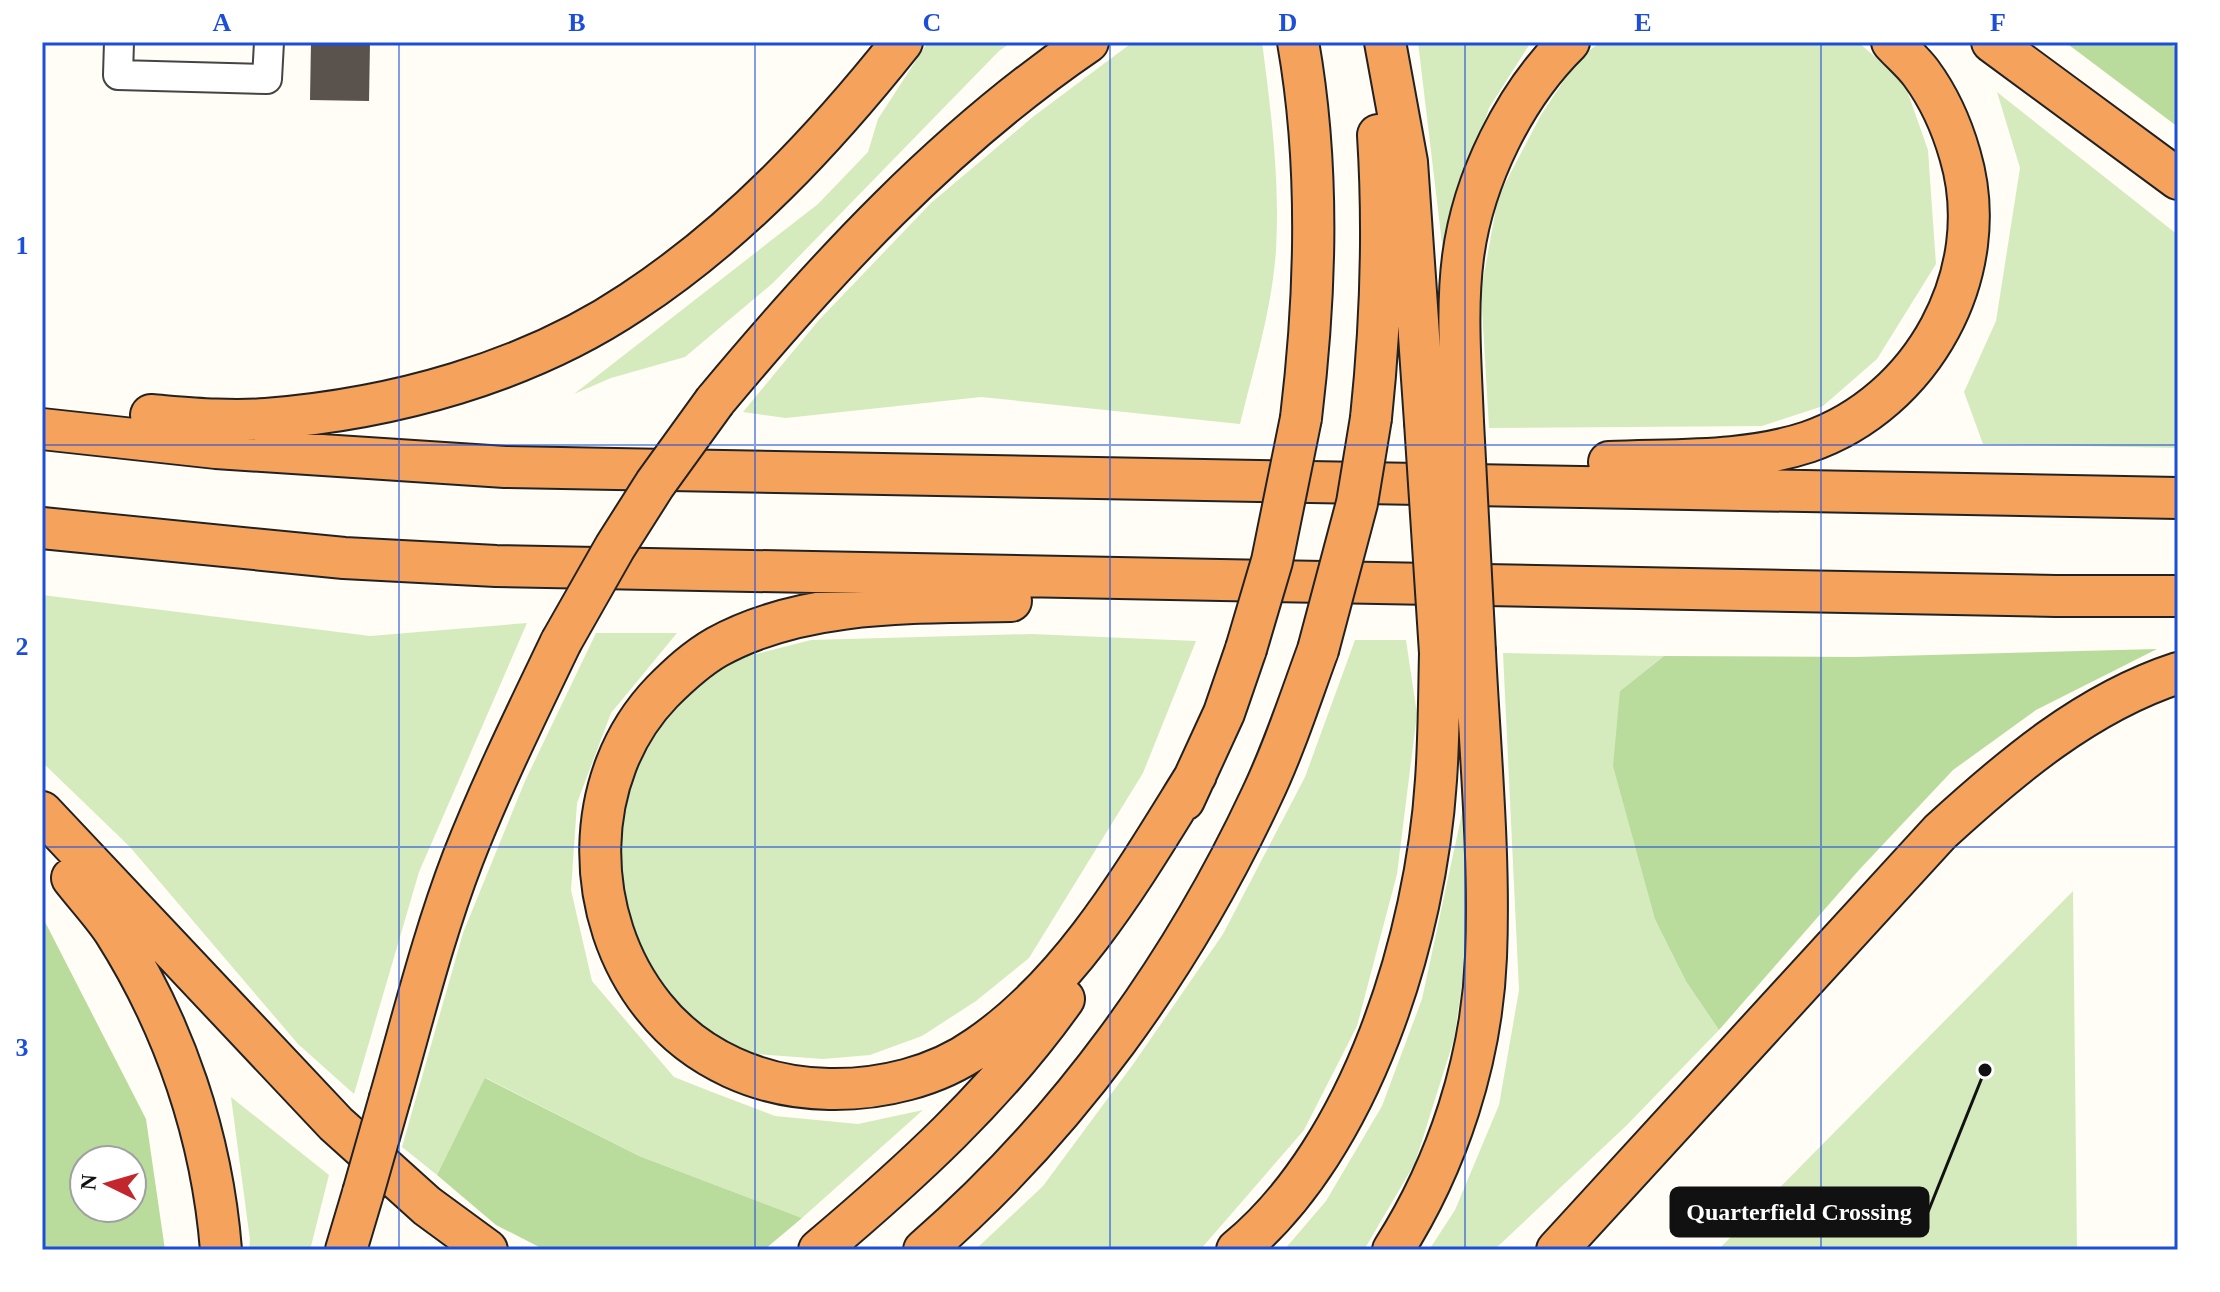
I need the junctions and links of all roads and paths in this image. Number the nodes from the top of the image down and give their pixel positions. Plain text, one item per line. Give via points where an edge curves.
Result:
1 (119, 42) edge
2 (269, 42) edge
3 (902, 42) edge
4 (1088, 42) edge
5 (1298, 42) edge
6 (1367, 42) edge
7 (1385, 42) edge
8 (1569, 42) edge
9 (1892, 42) edge
10 (1995, 44) edge
11 (2178, 179) edge
12 (42, 408) edge
13 (1444, 422) junction
14 (42, 429) edge
15 (1092, 478) junction
16 (2178, 498) edge
17 (42, 528) edge
18 (1662, 587) junction
19 (2178, 596) edge
20 (1458, 652) junction
21 (2178, 673) edge
22 (1196, 775) junction
23 (42, 812) edge
24 (42, 841) edge
25 (221, 1250) edge
26 (346, 1250) edge
27 (487, 1250) edge
28 (819, 1250) edge
29 (924, 1250) edge
30 (1237, 1250) edge
31 (1393, 1250) edge
32 (1557, 1250) edge

1 - 2 lane via 118,75 267,79
3 - 12 highway via 807,154 699,253 631,303 509,366 395,401 263,420
4 - 26 highway, bridge via 989,117 831,267 715,401 655,484 561,642 462,861
5 - 22 highway, bridge via 1309,128 1314,262 1301,418 1272,561 1224,713
6 - 29 highway, bridge via 1377,119 1382,261 1371,418 1357,503 1318,650 1292,723 1214,890 1118,1040 1050,1124
7 - 13 highway
8 - 13 highway via 1544,67 1515,111 1475,204 1463,255
9 - 15 highway via 1921,72 1960,156 1968,202 1966,251 1955,300 1929,350 1897,388 1854,421 1807,442 1696,459
10 - 11 highway
13 - 20 highway, bridge
14 - 15 highway via 216,448 505,467
15 - 16 highway
17 - 18 highway via 344,558 496,566
18 - 19 highway
18 - 22 highway via 873,606 764,627 717,647 683,671 627,739 610,778 599,873 629,970 654,1008 691,1044 763,1081 807,1089 890,1085 977,1048 1055,979 1126,887
20 - 30 highway via 1423,880 1372,1057 1336,1129 1293,1191
20 - 31 highway via 1486,885 1479,1027 1441,1158
21 - 32 highway via 2105,706 2050,740 1940,832
22 - 28 highway via 1150,869 1057,1009 939,1144
23 - 27 highway via 336,1124 427,1206
24 - 25 highway via 113,930 159,1011 206,1142

